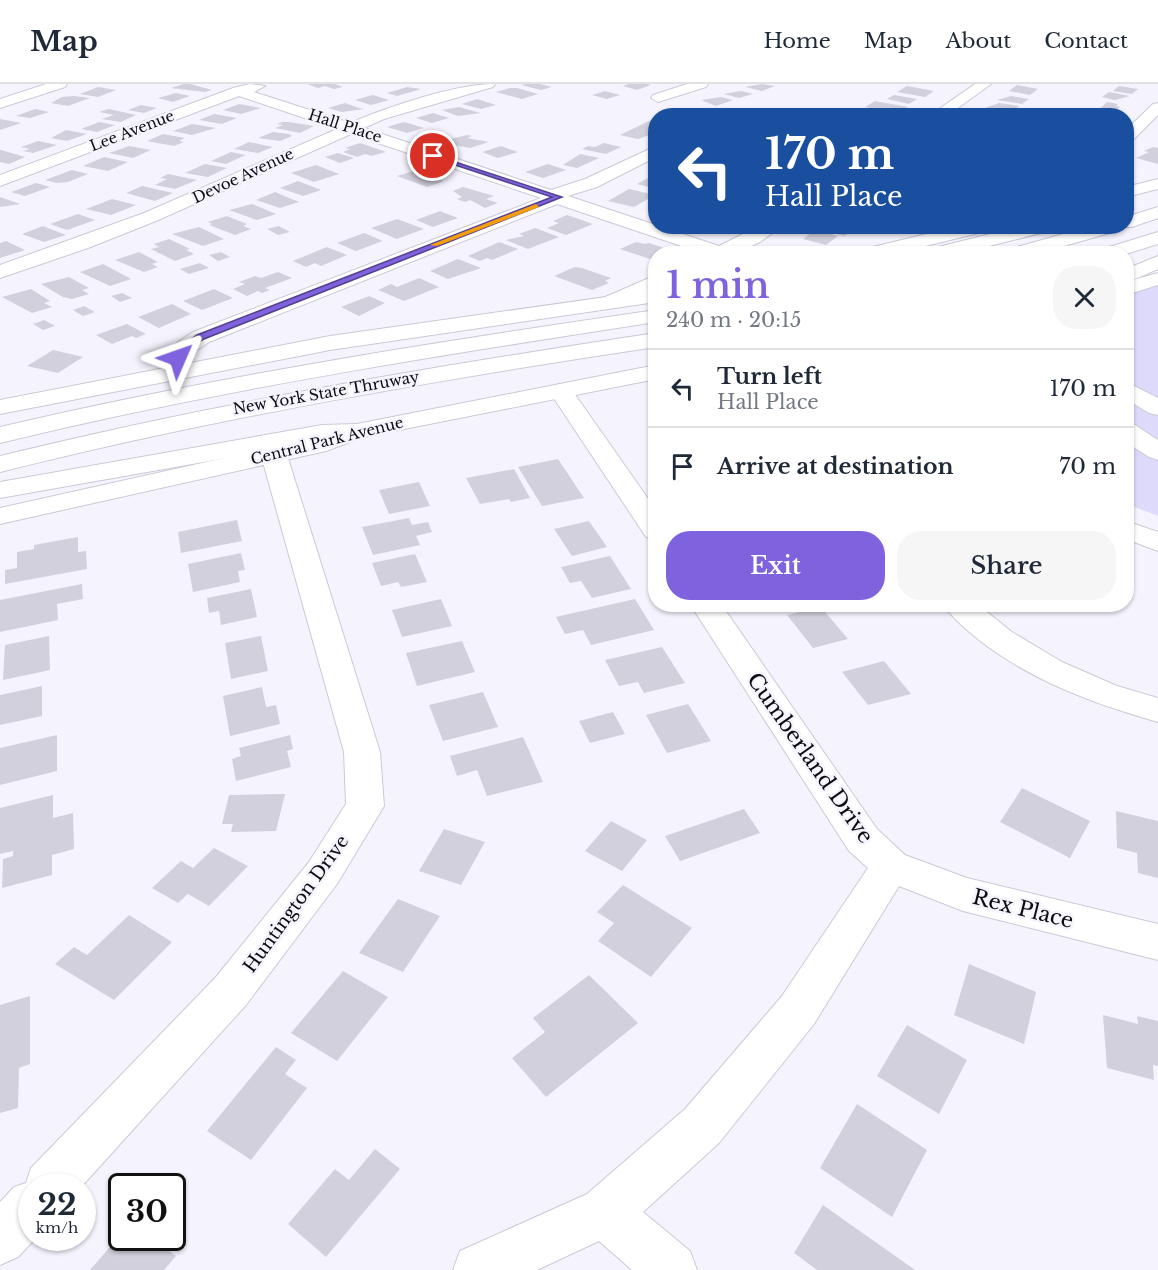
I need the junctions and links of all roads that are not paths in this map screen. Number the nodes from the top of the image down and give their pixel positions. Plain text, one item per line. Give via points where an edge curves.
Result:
1 (60, 84) edge
2 (265, 84) edge
3 (488, 84) edge
4 (701, 84) edge
5 (984, 84) edge
6 (238, 92) junction
7 (658, 98) dead end
8 (0, 104) edge
9 (1158, 107) edge
10 (948, 108) edge
11 (349, 128) junction
12 (1134, 131) edge
13 (648, 155) edge
14 (0, 181) edge
15 (1158, 184) edge
16 (1134, 190) edge
17 (555, 196) junction
18 (1158, 196) edge
19 (1134, 203) edge
20 (1158, 212) edge
21 (1134, 220) edge
22 (648, 227) edge
23 (668, 234) edge
24 (760, 234) edge
25 (951, 234) edge
26 (1014, 234) edge
27 (1086, 234) edge
28 (1158, 238) edge
29 (701, 246) edge
30 (736, 246) edge
31 (901, 246) edge
32 (966, 246) edge
33 (1044, 246) edge
34 (1132, 246) edge
35 (1158, 262) edge
36 (0, 272) edge
37 (1134, 273) edge
38 (1158, 279) edge
39 (648, 285) edge
40 (1134, 286) edge
41 (648, 297) edge
42 (610, 302) junction
43 (648, 317) edge
44 (648, 341) edge
45 (180, 370) junction
46 (648, 376) edge
47 (561, 391) junction
48 (1134, 394) edge
49 (0, 407) edge
50 (1158, 408) edge
51 (357, 431) junction
52 (0, 435) edge
53 (1134, 436) edge
54 (1158, 452) edge
55 (274, 455) junction
56 (0, 464) edge
57 (0, 490) edge
58 (0, 516) edge
59 (648, 519) edge
60 (1134, 532) edge
61 (1158, 542) edge
62 (710, 612) edge
63 (968, 612) edge
64 (1158, 710) edge
65 (891, 866) junction
66 (1158, 942) edge
67 (61, 1173) edge
68 (605, 1212) junction
69 (18, 1220) edge
70 (0, 1239) edge
71 (479, 1270) edge
72 (671, 1270) edge

1 - 8 main road
2 - 6 main road, Lee Avenue
3 - 11 main road, Devoe Avenue
4 - 7 main road
5 - 10 main road
6 - 11 main road, Hall Place
6 - 14 main road, Lee Avenue
9 - 12 main road
11 - 17 main road, Hall Place
11 - 36 main road, Devoe Avenue via 195,199
13 - 17 main road
15 - 16 main road
17 - 22 main road, Hall Place
17 - 45 main road via 201,337 178,358
18 - 19 main road
20 - 21 main road
23 - 29 main road, Hall Place
24 - 30 main road
25 - 31 main road
26 - 32 main road
27 - 33 main road
28 - 34 main road
35 - 37 main road
38 - 40 main road
39 - 42 main road
41 - 42 main road
42 - 45 main road via 330,343
43 - 52 main road, New York State Thruway via 306,370 126,405
44 - 56 main road, New York State Thruway via 333,390
45 - 49 main road
46 - 47 main road, Central Park Avenue
47 - 51 main road, Central Park Avenue
47 - 59 main road
48 - 50 main road
51 - 55 main road, Central Park Avenue
51 - 57 main road via 322,433
53 - 54 main road
55 - 58 main road, Central Park Avenue
55 - 67 main road, Huntington Drive via 362,752 365,806 323,873 231,991
60 - 61 main road
62 - 65 main road, Cumberland Drive via 863,840
63 - 64 main road via 1012,648 1060,674 1131,704
65 - 66 main road, Rex Place via 963,894
65 - 68 main road via 798,1010 702,1126
68 - 71 main road
68 - 72 main road
69 - 70 main road

